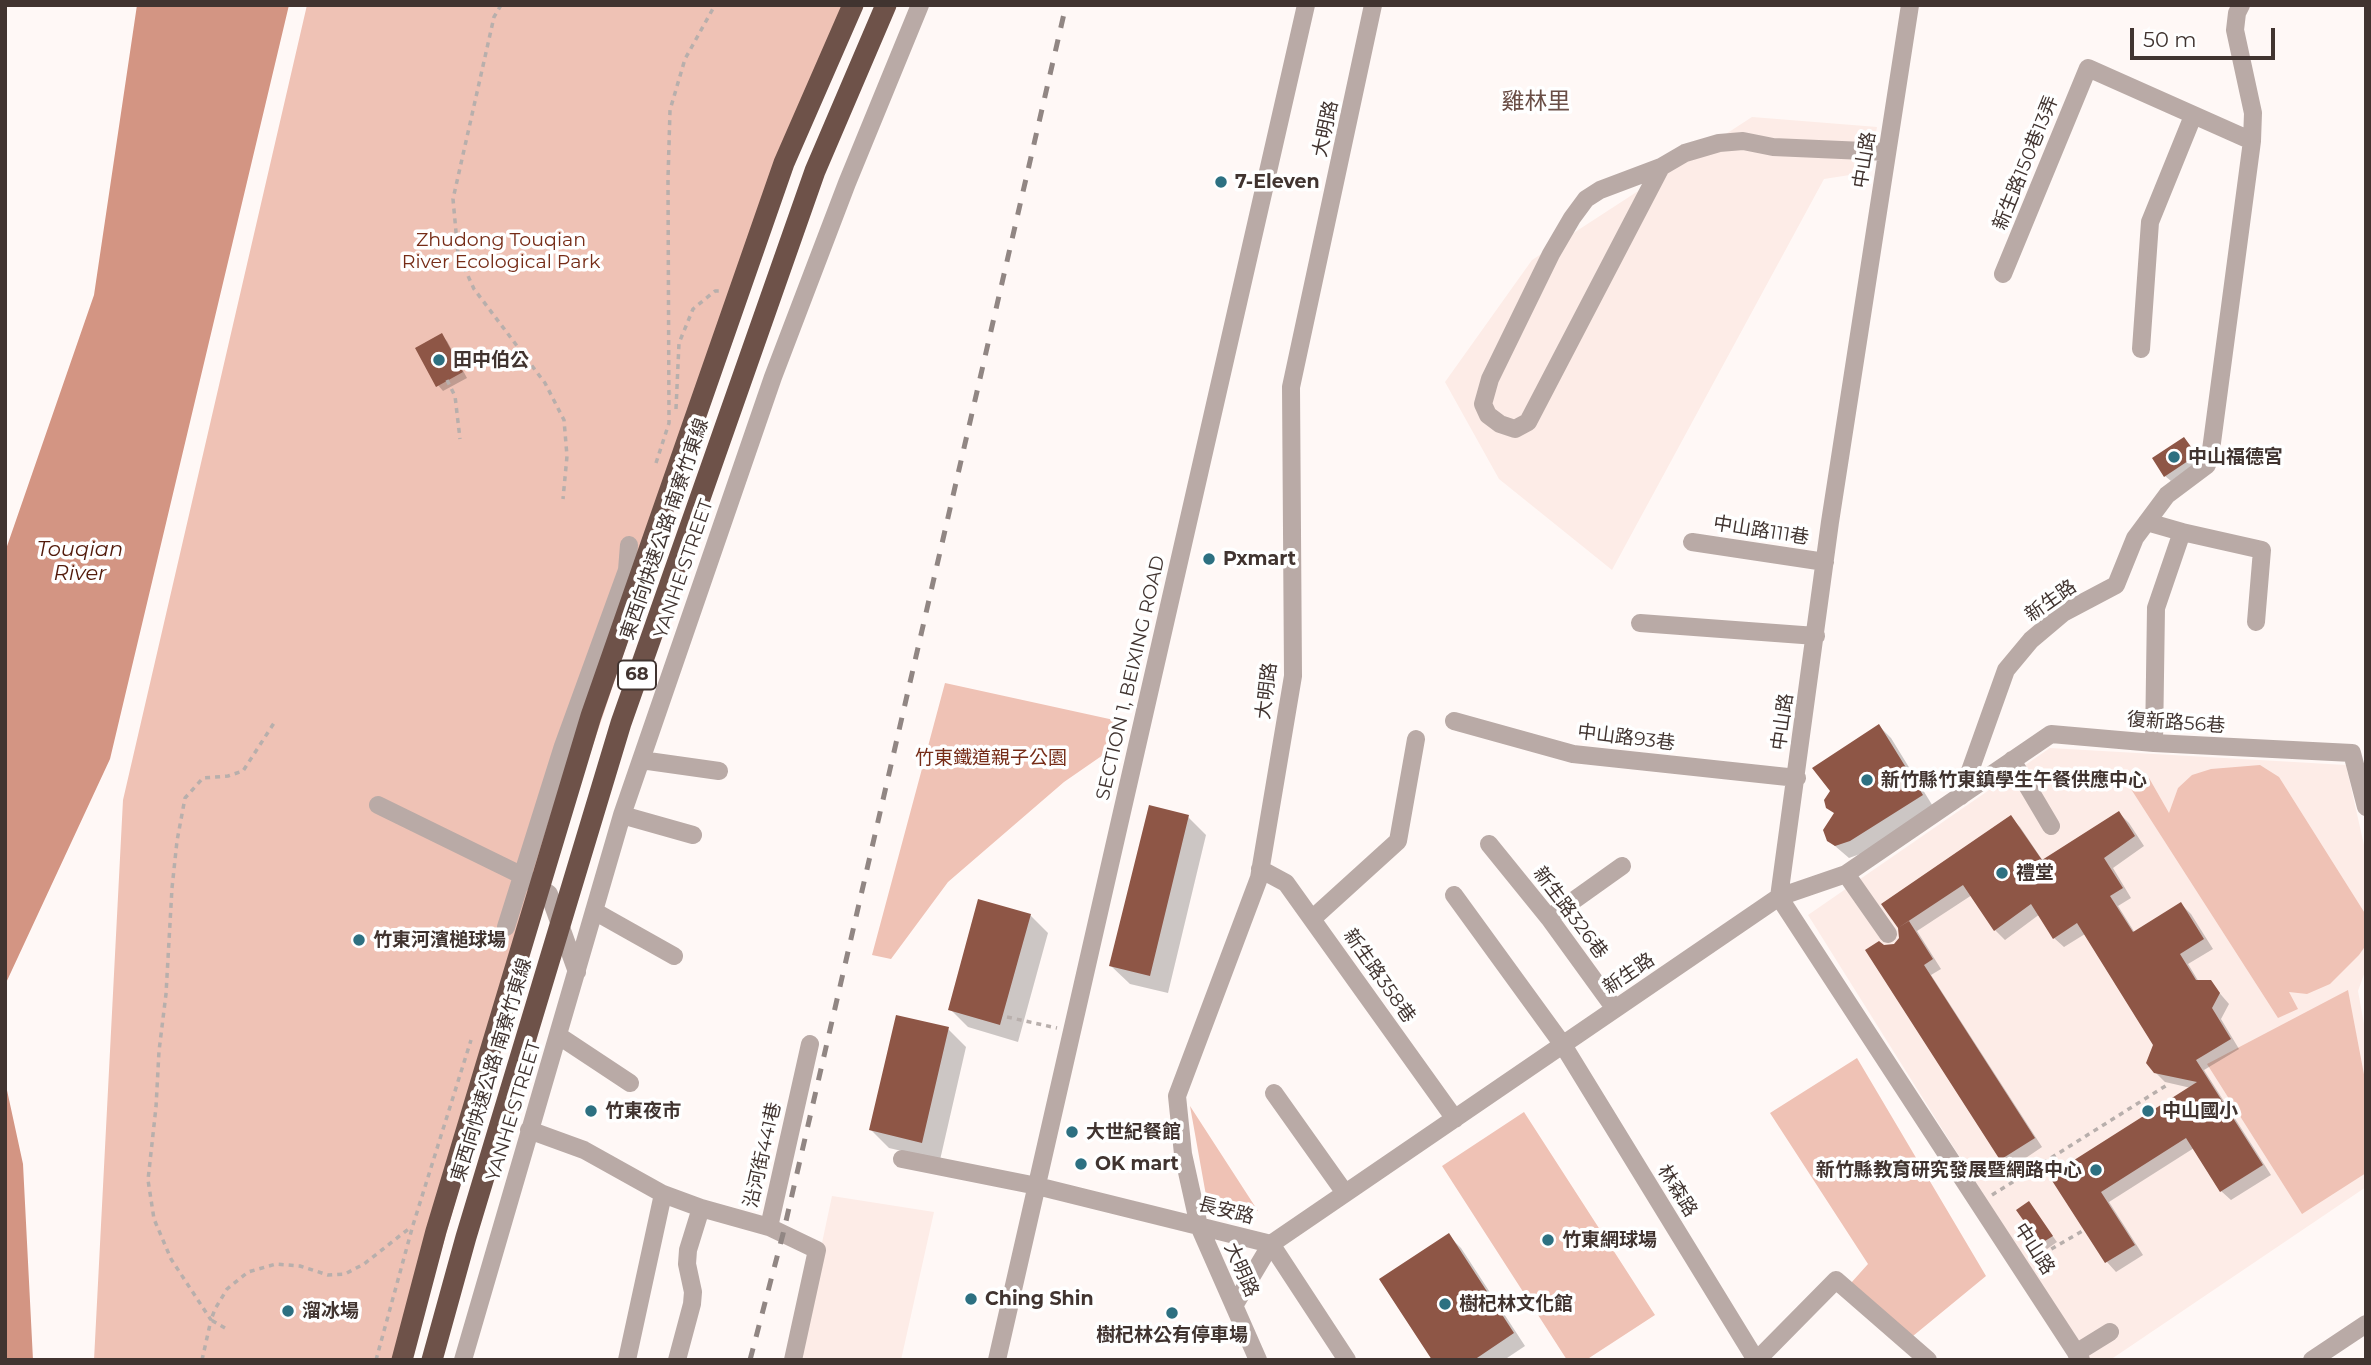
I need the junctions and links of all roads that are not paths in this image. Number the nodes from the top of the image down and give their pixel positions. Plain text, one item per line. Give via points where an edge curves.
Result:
1 (853, 5) edge
2 (886, 5) edge
3 (920, 5) edge
4 (1306, 5) edge
5 (1373, 5) edge
6 (1910, 5) edge
7 (2241, 5) edge
8 (2193, 116) junction
9 (2252, 141) junction
10 (1887, 152) junction
11 (1661, 167) junction
12 (2003, 274) dead end
13 (2141, 349) dead end
14 (2147, 522) junction
15 (2182, 532) junction
16 (1692, 542) dead end
17 (629, 545) dead end
18 (1825, 562) junction
19 (2256, 622) dead end
20 (1640, 623) dead end
21 (1816, 636) junction
22 (1454, 721) dead end
23 (1416, 739) dead end
24 (2154, 743) junction
25 (641, 760) junction
26 (2012, 760) junction
27 (719, 771) dead end
28 (1797, 778) junction
29 (1961, 796) junction
30 (378, 805) dead end
31 (2366, 807) edge
32 (622, 816) junction
33 (2051, 826) dead end
34 (693, 835) dead end
35 (1489, 844) dead end
36 (1622, 866) dead end
37 (1260, 869) junction
38 (1846, 874) junction
39 (523, 876) junction
40 (1454, 895) dead end
41 (1779, 897) junction
42 (594, 911) junction
43 (1549, 918) junction
44 (1312, 919) junction
45 (506, 927) dead end
46 (1888, 934) dead end
47 (674, 956) dead end
48 (577, 972) junction
49 (1615, 1009) junction
50 (559, 1036) junction
51 (810, 1044) dead end
52 (1563, 1045) junction
53 (630, 1083) dead end
54 (1273, 1093) dead end
55 (1455, 1119) junction
56 (529, 1130) junction
57 (902, 1159) dead end
58 (1037, 1185) junction
59 (1345, 1193) junction
60 (663, 1194) junction
61 (701, 1208) junction
62 (1199, 1226) junction
63 (768, 1227) junction
64 (1270, 1244) junction
65 (1234, 1306) junction
66 (2365, 1325) edge
67 (2110, 1332) dead end
68 (2078, 1356) edge
69 (402, 1360) edge
70 (432, 1360) edge
71 (463, 1360) edge
72 (626, 1360) edge
73 (677, 1360) edge
74 (793, 1360) edge
75 (997, 1360) edge
76 (1258, 1360) edge
77 (1348, 1360) edge
78 (1757, 1360) edge
79 (1928, 1360) edge
80 (2312, 1360) edge

1 - 69 highway, 東西向快速公路 南寮竹東線 / 68 via 784,163 591,716 436,1231
2 - 70 highway, 東西向快速公路 南寮竹東線 / 68 via 815,171 621,723
3 - 25 street, YANHE STREET via 773,377
4 - 58 street, SECTION 1, BEIXING ROAD
5 - 37 street, 大明路 via 1291,387 1293,676
6 - 10 street, 中山路
7 - 9 street, 新生路 via 2235,30 2253,113
8 - 9 street
8 - 12 street, 新生路150巷13弄 via 2088,68
8 - 13 street via 2150,222
9 - 14 street, 新生路 via 2207,466 2167,495
10 - 11 street via 1773,148 1743,141 1685,153
10 - 18 street, 中山路
11 - 11 street via 1600,190 1586,199 1572,218 1485,393 1488,415 1500,424 1515,429 1528,422
14 - 15 street
14 - 29 street, 新生路 via 2135,538 2116,585 2063,613 2031,640 2006,670
15 - 19 street via 2262,550
15 - 24 street via 2156,608
16 - 18 street, 中山路111巷
17 - 39 street via 627,570 563,746
18 - 21 street, 中山路
20 - 21 street
21 - 28 street, 中山路
22 - 28 street, 中山路93巷 via 1573,754
23 - 44 street via 1398,841
24 - 26 street, 復新路56巷 via 2051,734
24 - 31 street, 復新路56巷 via 2352,753
25 - 27 street
25 - 32 street, YANHE STREET
26 - 29 street, 復新路56巷
26 - 33 street
28 - 41 street, 中山路
29 - 38 street, 新生路
30 - 39 street
32 - 34 street
32 - 42 street, YANHE STREET
35 - 43 street, 新生路326巷
36 - 43 street
37 - 44 street, 新生路358巷 via 1286,883
37 - 62 street, 大明路 via 1177,1096 1183,1154
38 - 41 street, 新生路
38 - 46 street
39 - 45 street
39 - 48 street via 549,894
40 - 52 street
41 - 49 street, 新生路
41 - 68 street, 中山路
42 - 47 street
42 - 48 street, YANHE STREET
43 - 49 street, 新生路326巷
44 - 55 street, 新生路358巷
48 - 50 street, YANHE STREET
49 - 52 street, 新生路
50 - 53 street
50 - 56 street, YANHE STREET
51 - 63 street, 沿河街441巷
52 - 55 street, 新生路
52 - 78 street, 林森路
54 - 59 street
55 - 59 street, 新生路
56 - 60 street, 沿河街441巷 via 584,1150
56 - 71 street, YANHE STREET
57 - 58 street, 長安路
58 - 62 street, 長安路
58 - 75 street, SECTION 1, BEIXING ROAD
59 - 64 street, 新生路
60 - 61 street, 沿河街441巷
60 - 72 street
61 - 63 street, 沿河街441巷
61 - 73 street via 688,1250 692,1304
62 - 64 street, 長安路
62 - 65 street, 大明路
63 - 74 street via 817,1250
64 - 65 street, 新生路
64 - 77 street, 長安路
65 - 76 street, 大明路
66 - 80 street
67 - 68 street
78 - 79 street via 1836,1280

